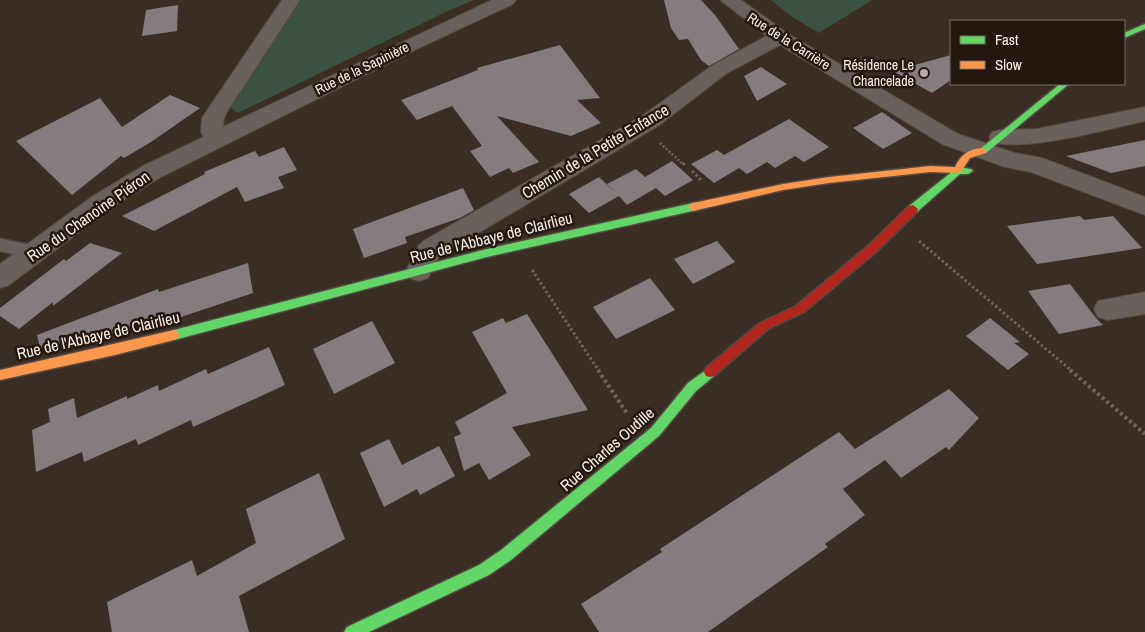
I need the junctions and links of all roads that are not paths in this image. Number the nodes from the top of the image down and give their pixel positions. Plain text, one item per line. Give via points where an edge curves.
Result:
1 (291, 0) edge
2 (507, 0) edge
3 (729, 0) edge
4 (1145, 26) edge
5 (1125, 36) edge
6 (780, 37) junction
7 (1064, 85) edge
8 (1145, 114) edge
9 (218, 139) junction
10 (986, 154) junction
11 (958, 170) junction
12 (872, 178) junction
13 (884, 184) dead end
14 (899, 202) dead end
15 (1145, 206) edge
16 (901, 220) junction
17 (0, 245) edge
18 (35, 252) junction
19 (419, 271) junction
20 (0, 278) edge
21 (1145, 303) edge
22 (1108, 309) dead end
23 (0, 375) edge
24 (352, 632) edge

1 - 9 street via 213,118 212,132
2 - 9 street, Rue de la Sapinière
3 - 6 street, Rue de la Carrière
4 - 5 street
6 - 10 street, Rue de la Carrière via 950,139
6 - 19 street, Chemin de la Petite Enfance via 720,69 641,126 434,247
7 - 10 street
8 - 10 street via 1037,136
9 - 18 street, Rue du Chanoine Piéron via 122,188
10 - 11 street, Rue Charles Oudille via 970,171
10 - 11 street via 972,150 963,157
10 - 15 street, Rue de la Carrière via 1034,164
11 - 12 street, Rue de l'Abbaye de Clairlieu via 930,169
11 - 16 street, Rue Charles Oudille
12 - 13 street
12 - 19 street, Rue de l'Abbaye de Clairlieu via 783,187
14 - 16 street
16 - 24 street, Rue Charles Oudille via 872,249 800,309 764,326 692,387 655,432 506,554 484,570
17 - 18 lane
18 - 20 street, Rue du Chanoine Piéron
19 - 23 street, Rue de l'Abbaye de Clairlieu via 115,350
21 - 22 street

